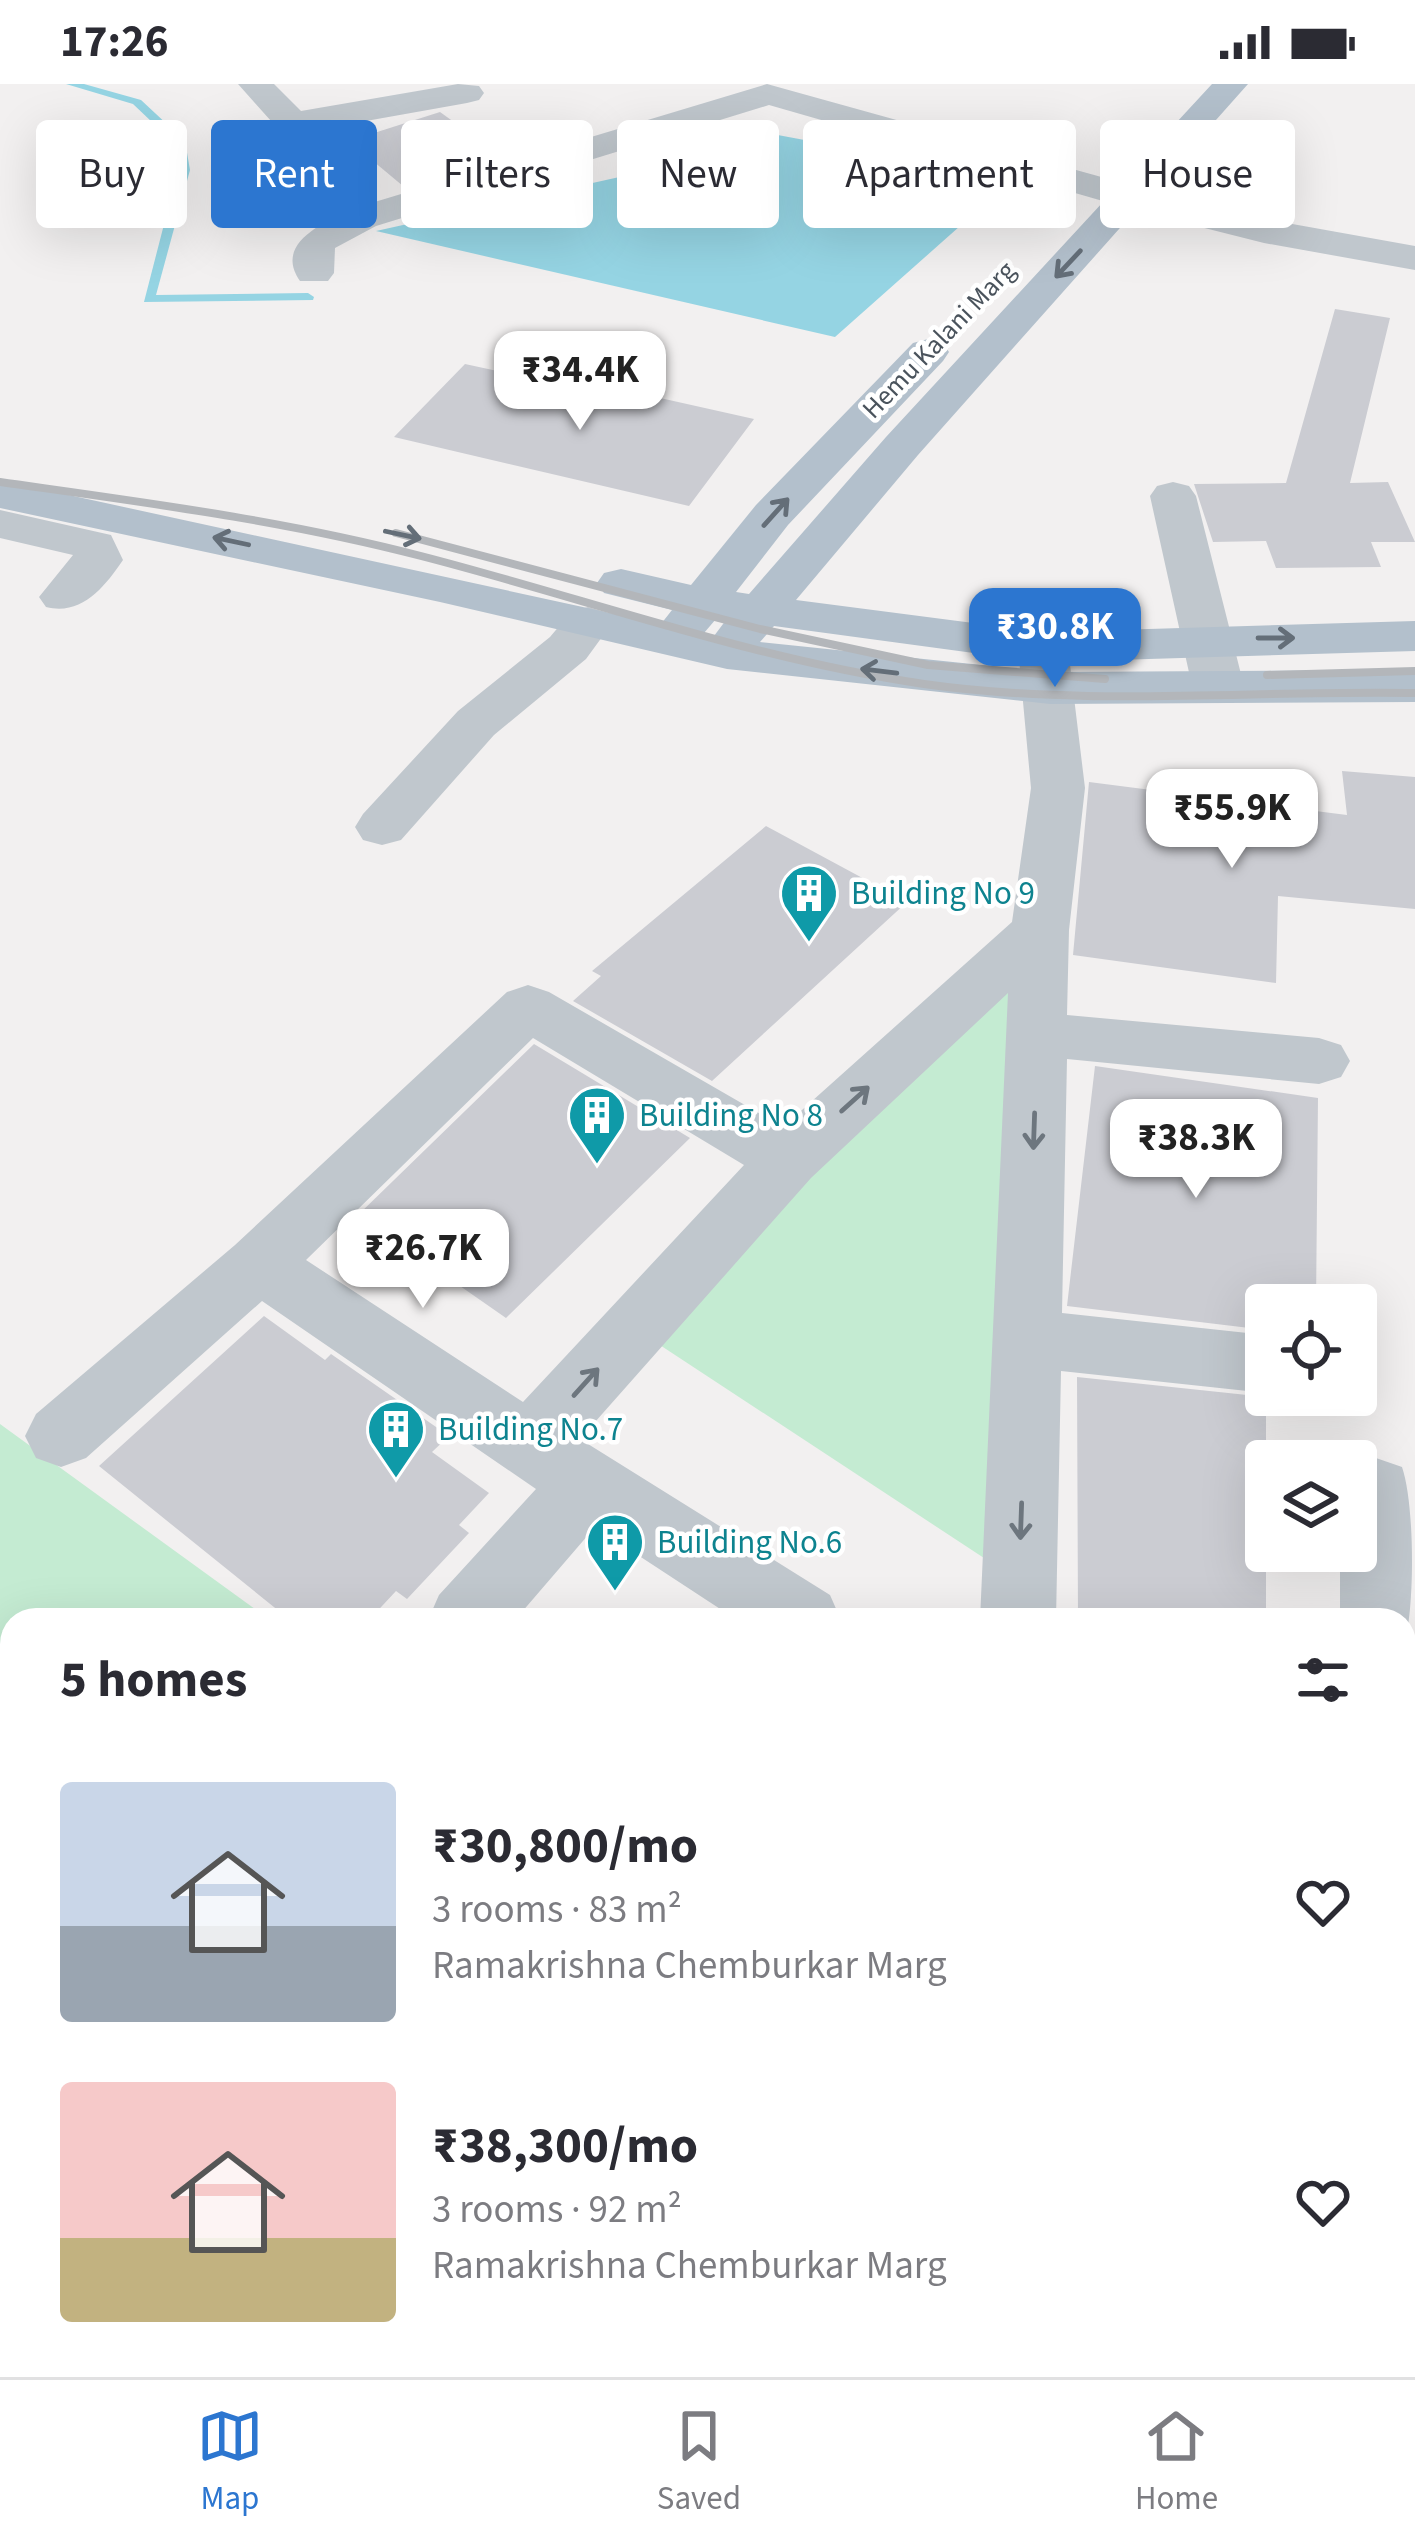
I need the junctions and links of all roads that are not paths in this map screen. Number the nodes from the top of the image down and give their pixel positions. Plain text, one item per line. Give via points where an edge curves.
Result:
1 (255, 84) edge
2 (1182, 84) edge
3 (1232, 84) edge
4 (460, 88) edge
5 (780, 89) edge
6 (501, 114) dead end
7 (1200, 120) edge
8 (1087, 185) junction
9 (1100, 189) edge
10 (1076, 196) edge
11 (1103, 228) edge
12 (1252, 228) edge
13 (1415, 259) edge
14 (314, 273) dead end
15 (961, 317) dead end
16 (0, 457) edge
17 (209, 493) dead end
18 (0, 494) edge
19 (858, 496) junction
20 (1173, 496) dead end
21 (130, 519) junction
22 (0, 524) edge
23 (496, 570) junction
24 (63, 597) dead end
25 (582, 598) junction
26 (759, 608) junction
27 (687, 622) junction
28 (904, 628) junction
29 (1415, 636) edge
30 (727, 654) junction
31 (1210, 663) junction
32 (1047, 668) junction
33 (1415, 686) edge
34 (382, 827) dead end
35 (1040, 930) junction
36 (1036, 1034) junction
37 (1319, 1061) dead end
38 (788, 1160) junction
39 (259, 1264) junction
40 (1028, 1338) junction
41 (1245, 1362) edge
42 (61, 1436) dead end
43 (558, 1464) junction
44 (1377, 1555) edge
45 (473, 1608) edge
46 (784, 1608) edge
47 (1018, 1608) edge
48 (1378, 1608) edge

1 - 4 street via 293,123
2 - 8 main road
3 - 7 main road
4 - 6 street
5 - 8 street
5 - 14 street via 362,218 318,242
8 - 9 street
8 - 10 main road
11 -> 19 main road
12 - 13 street
27 -> 15 main road, Hemu Kalani Marg via 772,515
16 - 21 main road via 162,483
17 -> 23 main road
18 - 21 main road
19 - 26 main road
19 - 28 main road via 856,553 872,595
20 - 31 street
23 -> 21 main road
22 - 24 street via 94,545 98,560
23 - 25 main road
25 - 27 main road
25 - 34 street via 568,648 476,723
26 - 27 main road
26 - 28 main road
26 - 30 main road
27 - 30 main road
28 - 32 main road
31 -> 29 main road
32 -> 30 main road
31 - 32 main road
31 - 33 main road
32 - 35 street via 1058,788
35 - 36 street
38 -> 35 street
36 - 37 street
36 -> 40 street
38 - 39 street via 528,1006
43 -> 38 street
39 - 42 street
39 - 43 street
40 - 41 street
40 -> 47 street
43 - 45 street
43 - 46 street
44 - 48 street

